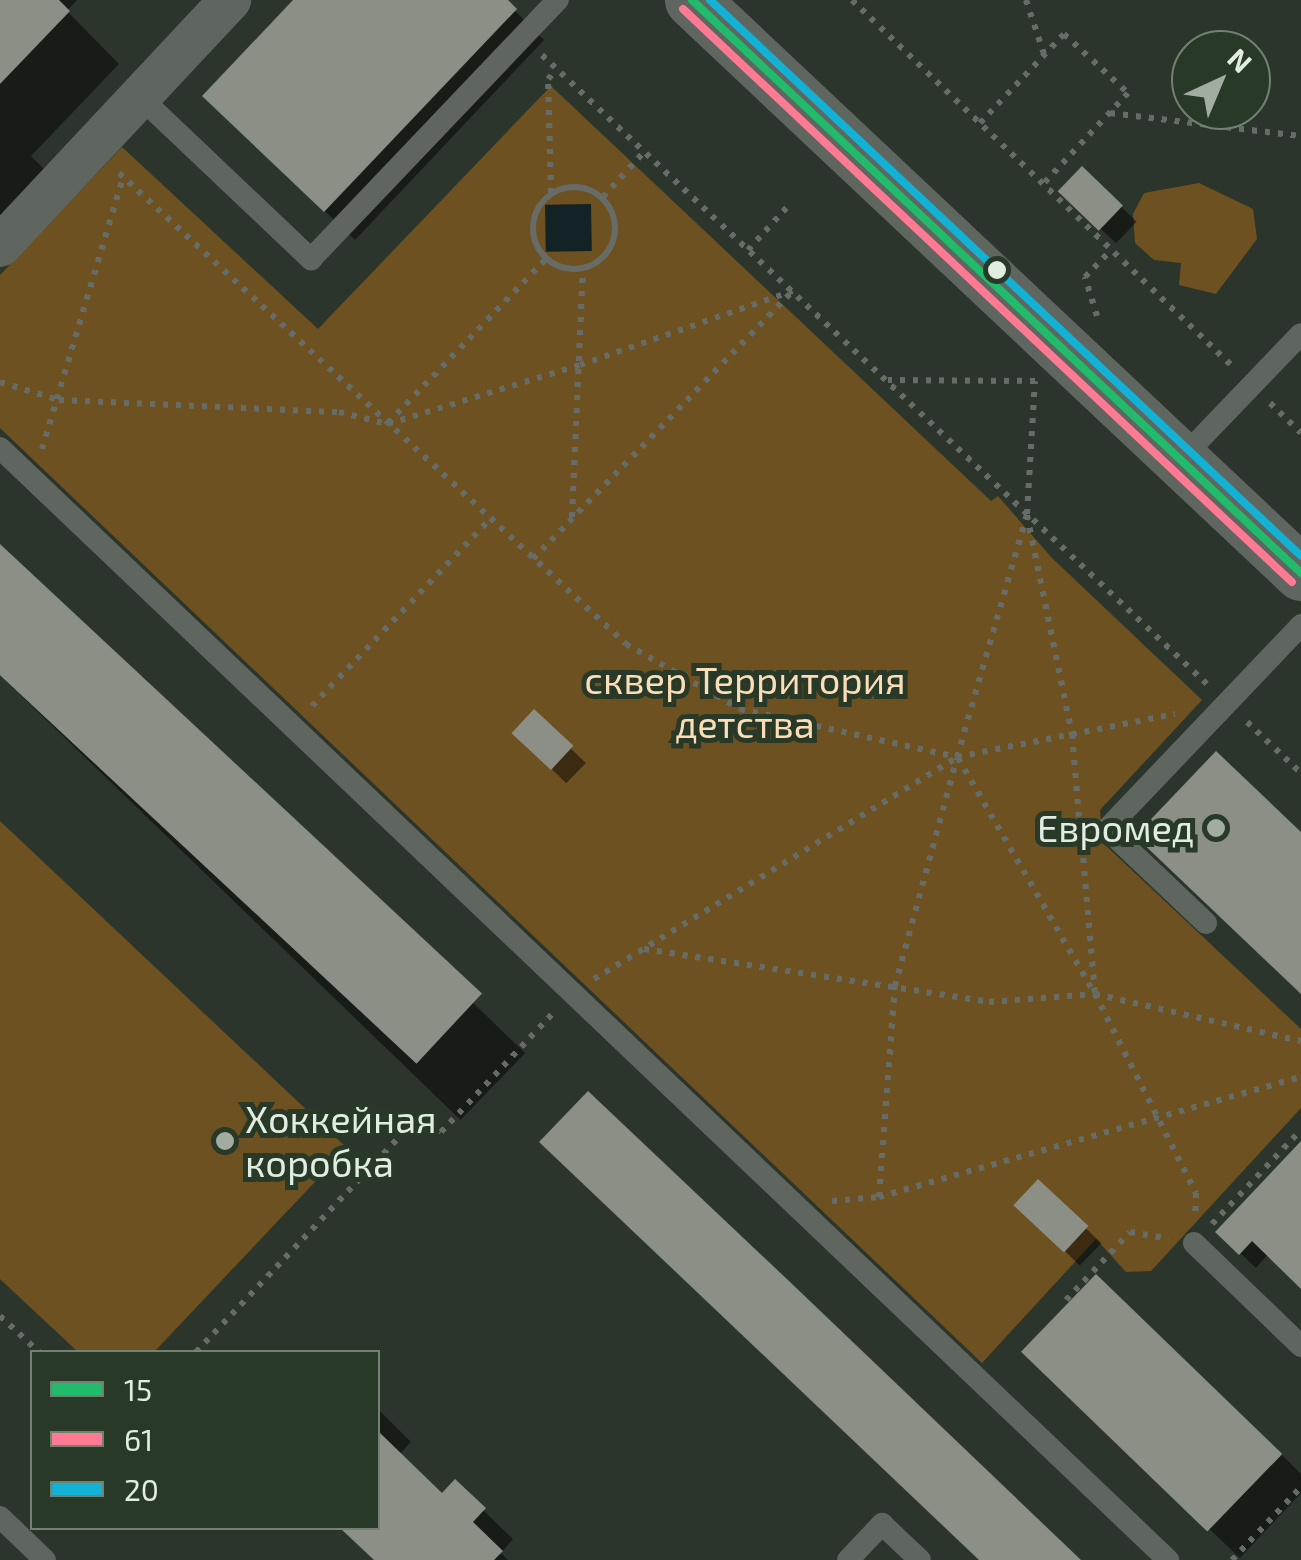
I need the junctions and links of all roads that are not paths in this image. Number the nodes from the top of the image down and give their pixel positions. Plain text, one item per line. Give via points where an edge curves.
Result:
1 (230, 0) edge
2 (558, 0) edge
3 (692, 0) edge
4 (140, 96) junction
5 (0, 246) edge
6 (1301, 334) edge
7 (0, 448) edge
8 (1181, 459) junction
9 (1301, 573) edge
10 (1301, 625) edge
11 (1206, 923) dead end
12 (1194, 1244) road end
13 (1301, 1346) edge
14 (0, 1517) edge
15 (45, 1560) edge
16 (848, 1560) edge
17 (920, 1560) edge
18 (1168, 1560) edge

1 - 4 street
2 - 4 lane via 312,259
3 - 8 main road
4 - 5 street via 108,163
6 - 8 lane
7 - 18 lane
8 - 9 main road
10 - 11 lane via 1107,829
12 - 13 lane
14 - 15 lane
16 - 17 lane via 882,1524

